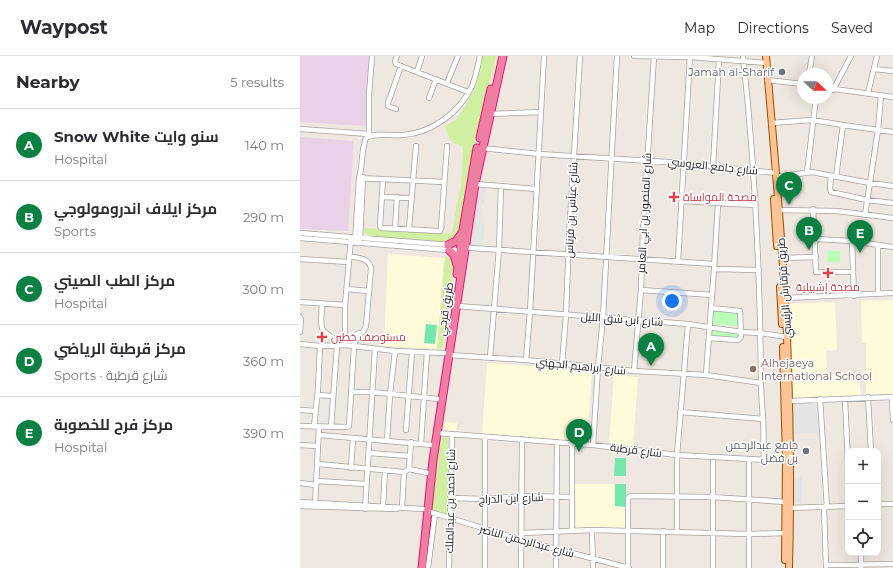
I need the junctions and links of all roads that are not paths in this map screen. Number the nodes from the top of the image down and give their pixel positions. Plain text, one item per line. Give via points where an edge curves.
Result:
1 (372, 56) edge
2 (397, 56) edge
3 (422, 56) edge
4 (458, 56) edge
5 (480, 56) edge
6 (498, 56) edge
7 (502, 56) edge
8 (544, 56) edge
9 (580, 56) edge
10 (617, 56) edge
11 (634, 56) edge
12 (812, 56) edge
13 (850, 56) edge
14 (877, 56) edge
15 (654, 57) edge
16 (690, 57) edge
17 (743, 59) edge
18 (765, 59) edge
19 (719, 60) junction
20 (401, 66) junction
21 (810, 68) edge
22 (874, 69) junction
23 (893, 71) edge
24 (417, 72) junction
25 (436, 79) junction
26 (767, 80) junction
27 (447, 83) junction
28 (797, 83) edge
29 (833, 90) joint
30 (468, 92) junction
31 (868, 93) junction
32 (881, 95) junction
33 (893, 97) edge
34 (429, 98) dead end
35 (815, 104) edge
36 (396, 109) dead end
37 (541, 112) junction
38 (490, 114) junction
39 (812, 120) junction
40 (771, 124) junction
41 (843, 126) junction
42 (300, 129) edge
43 (878, 130) junction
44 (893, 132) edge
45 (369, 135) junction
46 (416, 146) dead end
47 (447, 146) dead end
48 (482, 148) junction
49 (539, 154) junction
50 (574, 157) junction
51 (611, 159) junction
52 (647, 160) junction
53 (683, 163) junction
54 (713, 167) junction
55 (754, 170) junction
56 (807, 173) junction
57 (775, 175) junction
58 (834, 177) junction
59 (362, 178) junction
60 (383, 179) junction
61 (413, 181) junction
62 (444, 182) junction
63 (475, 184) junction
64 (870, 184) junction
65 (501, 186) junction
66 (893, 186) edge
67 (536, 189) junction
68 (382, 196) junction
69 (397, 197) junction
70 (411, 198) junction
71 (867, 200) junction
72 (682, 201) junction
73 (893, 203) edge
74 (718, 204) junction
75 (756, 205) junction
76 (779, 210) junction
77 (813, 210) junction
78 (865, 215) junction
79 (893, 218) edge
80 (395, 229) junction
81 (409, 229) junction
82 (462, 230) junction
83 (300, 233) edge
84 (300, 238) edge
85 (355, 239) junction
86 (815, 239) junction
87 (852, 241) junction
88 (878, 246) junction
89 (449, 247) junction
90 (893, 247) edge
91 (464, 248) junction
92 (499, 249) junction
93 (534, 252) junction
94 (568, 254) junction
95 (349, 256) junction
96 (606, 257) junction
97 (816, 257) junction
98 (642, 258) junction
99 (782, 258) junction
100 (300, 259) edge
101 (678, 261) junction
102 (349, 262) junction
103 (714, 264) junction
104 (714, 269) junction
105 (759, 270) junction
106 (458, 271) junction
107 (853, 272) junction
108 (347, 289) junction
109 (641, 290) junction
110 (369, 291) junction
111 (893, 293) edge
112 (878, 294) junction
113 (712, 295) junction
114 (854, 296) junction
115 (785, 298) junction
116 (300, 302) edge
117 (322, 304) junction
118 (345, 305) junction
119 (457, 306) junction
120 (711, 308) junction
121 (494, 309) junction
122 (530, 312) junction
123 (566, 315) junction
124 (300, 317) edge
125 (603, 318) junction
126 (639, 321) junction
127 (688, 324) junction
128 (710, 326) junction
129 (300, 332) edge
130 (741, 332) junction
131 (760, 332) junction
132 (785, 337) junction
133 (709, 338) junction
134 (300, 344) edge
135 (345, 345) junction
136 (320, 346) junction
137 (337, 346) junction
138 (354, 346) junction
139 (375, 349) junction
140 (394, 351) junction
141 (412, 352) junction
142 (427, 352) junction
143 (447, 354) junction
144 (490, 358) junction
145 (526, 360) junction
146 (562, 364) junction
147 (598, 367) junction
148 (634, 371) junction
149 (684, 374) junction
150 (706, 375) junction
151 (760, 383) junction
152 (352, 392) junction
153 (372, 392) junction
154 (390, 394) junction
155 (318, 395) junction
156 (334, 396) junction
157 (409, 396) junction
158 (868, 397) junction
159 (892, 397) edge
160 (424, 398) junction
161 (845, 398) junction
162 (438, 399) junction
163 (820, 400) junction
164 (788, 401) junction
165 (300, 410) edge
166 (316, 410) junction
167 (680, 412) junction
168 (763, 419) junction
169 (893, 420) edge
170 (300, 426) edge
171 (317, 427) junction
172 (331, 427) junction
173 (406, 430) dead end
174 (437, 433) junction
175 (452, 435) junction
176 (320, 436) junction
177 (485, 437) junction
178 (353, 438) junction
179 (370, 439) junction
180 (522, 439) junction
181 (387, 441) junction
182 (411, 442) junction
183 (557, 442) junction
184 (421, 443) junction
185 (572, 443) junction
186 (300, 445) edge
187 (432, 445) junction
188 (594, 445) junction
189 (318, 446) junction
190 (847, 448) edge
191 (871, 448) edge
192 (369, 453) junction
193 (677, 455) junction
194 (410, 456) junction
195 (713, 457) junction
196 (749, 458) junction
197 (764, 460) junction
198 (788, 461) junction
199 (318, 464) junction
200 (351, 468) junction
201 (368, 469) junction
202 (385, 470) junction
203 (406, 470) junction
204 (428, 473) junction
205 (300, 483) edge
206 (316, 483) junction
207 (366, 484) junction
208 (522, 496) junction
209 (677, 496) junction
210 (557, 497) junction
211 (572, 497) junction
212 (712, 497) junction
213 (450, 498) junction
214 (749, 499) junction
215 (485, 500) junction
216 (300, 502) edge
217 (315, 504) junction
218 (881, 504) edge
219 (893, 504) edge
220 (300, 506) edge
221 (383, 506) junction
222 (788, 506) junction
223 (845, 506) edge
224 (365, 507) junction
225 (826, 507) junction
226 (400, 508) junction
227 (425, 510) junction
228 (435, 513) junction
229 (450, 518) junction
230 (486, 530) junction
231 (572, 530) junction
232 (592, 530) junction
233 (557, 531) junction
234 (628, 531) junction
235 (663, 531) junction
236 (677, 531) junction
237 (786, 532) junction
238 (522, 533) junction
239 (712, 533) junction
240 (749, 534) junction
241 (424, 538) junction
242 (432, 539) junction
243 (522, 540) junction
244 (556, 549) junction
245 (593, 558) junction
246 (893, 564) edge
247 (826, 566) edge
248 (861, 566) edge
249 (417, 568) edge
250 (422, 568) edge
251 (428, 568) edge
252 (449, 568) edge
253 (485, 568) edge
254 (521, 568) edge
255 (556, 568) edge
256 (593, 568) edge
257 (628, 568) edge
258 (663, 568) edge
259 (713, 568) edge
260 (749, 568) edge
261 (785, 568) edge
262 (789, 568) edge

1 - 45 street
2 - 20 street via 395,63
3 - 24 street
4 - 27 street
5 - 30 street
6 - 82 highway, طريق قرجي
7 - 38 highway, طريق قرجي
8 - 37 street
9 - 50 street, شارع عباّس بن فرناس
10 - 51 street
11 - 15 street
12 - 21 street
13 - 29 street
14 - 22 street
15 - 16 street
15 - 52 street, شارع المنصور بن ابي العامر
16 - 19 street
16 - 53 street
17 - 18 street
17 - 19 street
17 - 55 street
18 - 26 main road, طريق قرقارش الرئيسي
18 - 57 main road, طريق قرقارش الرئيسي
19 - 54 street
20 - 24 street
20 - 36 street via 388,103 388,106
22 - 23 street
22 - 31 street
24 - 25 street
25 - 27 street
25 - 34 street
26 - 28 street
26 - 40 main road, طريق قرقارش الرئيسي
27 - 30 street
29 - 31 street
30 - 45 street via 453,112 420,132 405,135
31 - 32 street
32 - 33 street
32 - 43 street
35 - 39 street
37 - 38 street
37 - 49 street
38 - 48 highway, طريق قرجي
39 - 40 street
39 - 41 street
39 - 56 street
40 - 57 main road, طريق قرقارش الرئيسي
41 - 43 street
41 - 58 street
42 - 45 street
43 - 44 street
43 - 64 street
45 - 59 street via 364,142
46 - 61 street
47 - 62 street
48 - 49 street, شارع جامع العروسي
48 - 63 highway, طريق قرجي
49 - 50 street, شارع جامع العروسي
49 - 67 street
50 - 51 street, شارع جامع العروسي
50 - 94 street, شارع عباّس بن فرناس
51 - 52 street, شارع جامع العروسي
51 - 96 street
52 - 53 street, شارع جامع العروسي
52 - 98 street, شارع المنصور بن ابي العامر
53 - 54 street, شارع جامع العروسي
53 - 72 street
54 - 55 street, شارع جامع العروسي
55 - 57 street, شارع جامع العروسي
55 - 75 street
56 - 57 street, شارع جامع العروسي
56 - 58 street, شارع جامع العروسي
57 - 76 main road, طريق قرقارش الرئيسي
57 - 132 main road, طريق قرقارش الرئيسي
58 - 64 street, شارع جامع العروسي
58 - 71 street via 831,192
59 - 60 street
59 - 85 street
60 - 61 street
60 - 68 street
61 - 62 street
61 - 70 street
62 - 81 street via 440,231
63 - 65 street
63 - 91 highway, طريق قرجي
64 - 66 street, شارع جامع العروسي
64 - 71 street
65 - 67 street
65 - 92 street
67 - 93 street
68 - 69 street
68 - 80 street via 380,226
69 - 70 street
69 - 80 street
70 - 81 street
71 - 73 street
71 - 78 street
72 - 74 street
72 - 101 street
74 - 75 street
74 - 103 street
75 - 105 street
76 - 77 street
76 - 99 main road, طريق قرقارش الرئيسي
77 - 78 street via 837,210
77 - 86 street
78 - 79 street
80 - 81 street
82 - 89 highway via 458,239
82 - 91 highway, طريق قرجي
83 - 85 street
84 - 85 street
85 - 89 street
85 - 95 street
86 - 87 street
86 - 97 street
87 - 88 street
87 - 107 street
88 - 90 street
88 - 112 street
89 - 91 street
89 - 106 highway
91 - 92 street
91 - 106 highway, طريق قرجي
91 - 119 highway, طريق قرجي
92 - 93 street
92 - 121 street
93 - 94 street
93 - 122 street
94 - 96 street
94 - 123 street, شارع عباّس بن فرناس
95 - 102 street
95 - 110 street via 370,264
96 - 98 street
96 - 125 street
97 - 99 street
97 - 107 street via 817,272
98 - 101 street
98 - 109 street, شارع المنصور بن ابي العامر
99 - 115 main road, طريق قرقارش الرئيسي
100 - 102 street
101 - 103 street
102 - 108 street
103 - 104 street
104 - 105 street
104 - 113 street
105 - 131 street
106 - 143 highway, طريق قرجي
107 - 114 street
108 - 110 street
108 - 118 street
109 - 113 street
109 - 126 street, شارع المنصور بن ابي العامر
110 - 138 street via 366,326 363,332 357,334
111 - 112 street
112 - 114 street
113 - 120 street
114 - 115 street
115 - 132 main road, طريق قرقارش الرئيسي
116 - 117 street
117 - 118 street
117 - 135 street via 322,330
118 - 135 street
119 - 121 street, شارع ابن شق الليل
119 - 143 highway, طريق قرجي
120 - 128 street
120 - 130 street via 739,310
121 - 122 street, شارع ابن شق الليل
121 - 144 street
122 - 123 street, شارع ابن شق الليل
122 - 145 street
123 - 125 street, شارع ابن شق الليل
123 - 146 street, شارع عباّس بن فرناس
124 - 129 street
125 - 126 street, شارع ابن شق الليل
125 - 147 street
126 - 127 street, شارع ابن شق الليل
126 - 148 street, شارع المنصور بن ابي العامر
127 - 128 street, شارع ابن شق الليل
127 - 149 street
128 - 130 street, شارع ابن شق الليل
128 - 133 street
130 - 131 street, شارع ابن شق الليل
130 - 133 street via 738,340
131 - 132 street, شارع ابن شق الليل
131 - 151 street
132 - 164 main road, طريق قرقارش الرئيسي
132 - 198 main road, طريق قرقارش الرئيسي
133 - 150 street
134 - 136 street
135 - 137 street
135 - 138 street, شارع ابراهيم الجهني
136 - 137 street
136 - 155 street
137 - 156 street
138 - 139 street, شارع ابراهيم الجهني
138 - 152 street
139 - 140 street, شارع ابراهيم الجهني
139 - 153 street
140 - 141 street, شارع ابراهيم الجهني
140 - 154 street
141 - 142 street, شارع ابراهيم الجهني
141 - 157 street
142 - 143 street, شارع ابراهيم الجهني
142 - 160 street
143 - 144 street, شارع ابراهيم الجهني
143 - 162 highway, طريق قرجي
143 - 174 highway, طريق قرجي
144 - 145 street, شارع ابراهيم الجهني
145 - 146 street, شارع ابراهيم الجهني
146 - 147 street, شارع ابراهيم الجهني
147 - 148 street, شارع ابراهيم الجهني
147 - 188 street
148 - 149 street, شارع ابراهيم الجهني
149 - 150 street, شارع ابراهيم الجهني
149 - 167 street
150 - 151 street, شارع ابراهيم الجهني
151 - 168 street
152 - 153 street
152 - 172 street via 348,427
153 - 154 street
153 - 179 street
154 - 157 street
154 - 181 street
155 - 156 street
155 - 166 street
156 - 172 street
157 - 160 street
157 - 173 street
158 - 159 street
158 - 161 street
158 - 191 street
159 - 169 street
160 - 162 street
160 - 184 street
161 - 163 street
161 - 190 street
162 - 187 highway, طريق قرجي
163 - 164 street
163 - 225 street
164 - 198 main road, طريق قرقارش الرئيسي
165 - 166 street
166 - 171 street
167 - 168 street
167 - 193 street
168 - 197 street
170 - 171 street
171 - 172 street
171 - 176 street
174 - 175 street, شارع قرطبة
174 - 227 highway, طريق قرجي
175 - 177 street, شارع قرطبة
175 - 213 street, شارع احمد بن عبدالملك
176 - 178 street
176 - 189 street
177 - 180 street, شارع قرطبة
177 - 215 street
178 - 179 street
178 - 200 street
179 - 181 street
179 - 192 street
180 - 183 street, شارع قرطبة
180 - 208 street
181 - 182 street
182 - 184 street
182 - 194 street
183 - 185 street, شارع قرطبة
183 - 210 street
184 - 187 street
185 - 188 street, شارع قرطبة
185 - 211 street
186 - 189 street
187 - 204 highway, طريق قرجي
188 - 193 street, شارع قرطبة
189 - 199 street
192 - 194 street
192 - 201 street
193 - 195 street, شارع قرطبة
193 - 209 street
194 - 203 street
195 - 196 street, شارع قرطبة
195 - 212 street
196 - 197 street, شارع قرطبة
196 - 214 street
197 - 198 street, شارع قرطبة
198 - 222 main road, طريق قرقارش الرئيسي
199 - 200 street
199 - 206 street
200 - 201 street
201 - 202 street
201 - 207 street
202 - 203 street
202 - 221 street
203 - 204 street
203 - 226 street
204 - 227 highway, طريق قرجي
205 - 206 street
206 - 207 street
206 - 217 street
207 - 224 street
208 - 210 street, شارع ابن الدراج
208 - 215 street, شارع ابن الدراج
208 - 238 street
209 - 212 street
209 - 234 street via 629,496
209 - 236 street
210 - 211 street, شارع ابن الدراج
210 - 233 street
211 - 231 street
212 - 214 street
212 - 239 street
213 - 215 street, شارع ابن الدراج
213 - 229 street, شارع احمد بن عبدالملك
214 - 222 street
214 - 240 street
215 - 230 street
216 - 217 street
217 - 220 street
217 - 224 street
218 - 219 street
221 - 224 street
221 - 226 street
222 - 225 street
222 - 237 main road, طريق قرقارش الرئيسي
222 - 262 main road, طريق قرقارش الرئيسي
223 - 225 street
224 - 226 street via 395,510
225 - 247 street
226 - 227 street, شارع عبدالرحمن الناصر
227 - 228 street, شارع عبدالرحمن الناصر
227 - 241 highway, طريق قرجي
227 - 249 highway, طريق قرجي
228 - 229 street, شارع عبدالرحمن الناصر
228 - 242 street
229 - 230 street, شارع عبدالرحمن الناصر
229 - 252 street, شارع احمد بن عبدالملك
230 - 243 street, شارع عبدالرحمن الناصر
230 - 253 street
231 - 232 street
231 - 233 street
232 - 234 street
232 - 245 street
233 - 238 street
233 - 244 street
234 - 235 street
234 - 257 street
235 - 236 street
235 - 258 street
236 - 239 street
237 - 240 street
237 - 261 main road, طريق قرقارش الرئيسي
238 - 243 street
239 - 240 street
239 - 259 street
240 - 260 street
241 - 242 highway
241 - 250 highway, طريق قرجي
242 - 251 street
243 - 244 street, شارع عبدالرحمن الناصر
243 - 254 street
244 - 245 street, شارع عبدالرحمن الناصر
244 - 255 street
245 - 256 street
245 - 257 street, شارع عبدالرحمن الناصر
246 - 248 street
247 - 248 street

